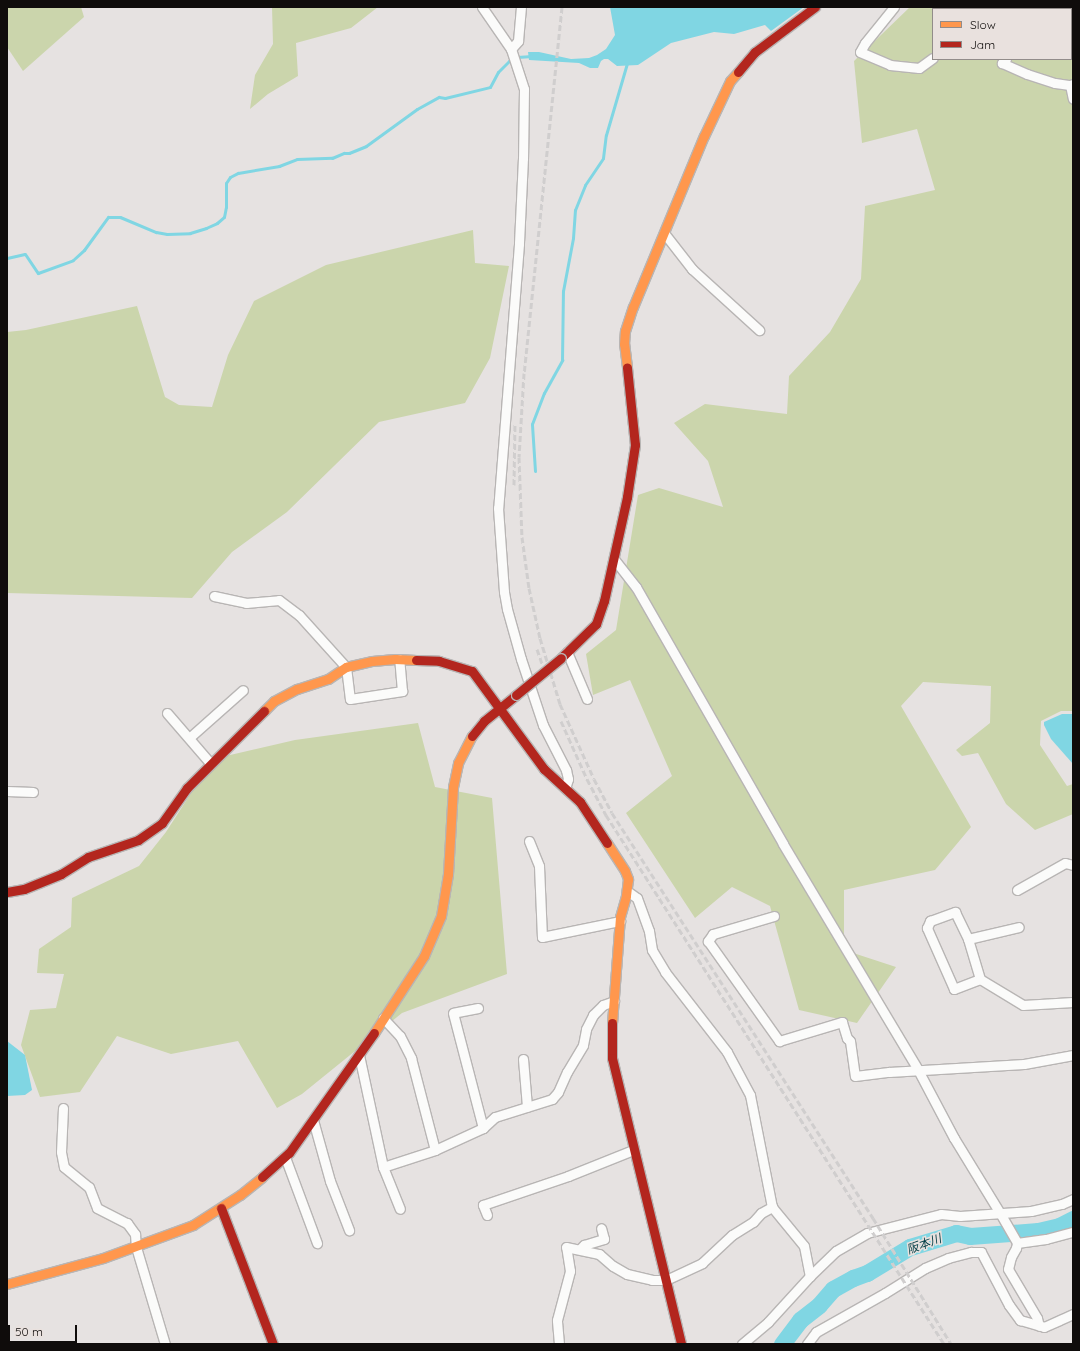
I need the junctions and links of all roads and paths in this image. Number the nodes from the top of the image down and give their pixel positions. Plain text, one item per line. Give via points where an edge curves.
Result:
1 (482, 7) edge
2 (521, 7) edge
3 (814, 7) edge
4 (894, 7) edge
5 (511, 49) junction
6 (932, 59) edge
7 (1005, 60) edge
8 (1072, 84) edge
9 (1073, 99) edge
10 (664, 233) junction
11 (759, 330) dead end
12 (614, 559) junction
13 (214, 596) dead end
14 (564, 655) junction
15 (399, 659) junction
16 (346, 667) junction
17 (243, 690) dead end
18 (587, 699) dead end
19 (499, 710) junction
20 (167, 712) dead end
21 (189, 738) junction
22 (211, 764) junction
23 (565, 788) junction
24 (7, 790) edge
25 (33, 792) dead end
26 (529, 841) dead end
27 (1073, 865) edge
28 (1017, 890) dead end
29 (7, 892) edge
30 (627, 892) junction
31 (774, 916) dead end
32 (620, 921) junction
33 (1019, 927) dead end
34 (968, 939) junction
35 (980, 979) junction
36 (614, 1000) junction
37 (1073, 1002) edge
38 (478, 1008) dead end
39 (383, 1018) junction
40 (359, 1055) junction
41 (1073, 1055) edge
42 (523, 1059) dead end
43 (918, 1070) junction
44 (527, 1107) junction
45 (63, 1108) dead end
46 (313, 1120) junction
47 (483, 1128) junction
48 (435, 1150) junction
49 (633, 1150) junction
50 (285, 1157) junction
51 (383, 1167) junction
52 (1073, 1199) edge
53 (772, 1207) junction
54 (221, 1208) junction
55 (400, 1209) dead end
56 (1000, 1213) junction
57 (487, 1215) dead end
58 (601, 1228) dead end
59 (349, 1230) dead end
60 (1073, 1232) edge
61 (317, 1243) dead end
62 (1017, 1243) junction
63 (136, 1247) junction
64 (580, 1249) junction
65 (810, 1276) junction
66 (666, 1280) junction
67 (7, 1284) edge
68 (1073, 1314) edge
69 (1040, 1326) junction
70 (165, 1344) edge
71 (273, 1344) edge
72 (559, 1344) edge
73 (681, 1344) edge
74 (742, 1344) edge
75 (806, 1344) edge

1 - 5 street
2 - 5 street via 518,42
3 - 10 street via 755,52 730,81
4 - 6 street via 860,52 890,65 920,68
5 - 23 street via 524,89 524,158 498,508 502,568 507,609 513,630 543,725 566,770 568,779
7 - 8 street via 1002,63 1027,74
8 - 9 street
10 - 11 street via 692,270
10 - 12 street via 625,331 625,360 635,445
12 - 14 street via 596,624
12 - 43 street via 636,587 783,844
13 - 16 street via 246,603 279,600 299,615
14 - 18 street
14 - 19 street, bridge
15 - 16 street via 358,663
15 - 16 street via 402,691 350,699
15 - 19 street via 439,661 472,671
16 - 22 street via 328,679 297,689 274,701
17 - 21 street
19 - 23 street via 544,769
19 - 39 street via 484,721 474,733 459,759 453,787 447,880 441,916 424,956
20 - 21 street
21 - 22 street
22 - 29 street via 187,788 162,823 138,840 88,857 61,874 24,889
23 - 30 street via 580,802 625,872 628,879
24 - 25 street
26 - 32 street via 539,866 542,937
27 - 28 street via 1065,863
30 - 32 street
30 - 53 street via 637,898 649,931 652,950 665,972 727,1052 750,1095
31 - 43 street via 712,934 708,941 779,1041 842,1022 850,1040 855,1076
32 - 36 street
33 - 34 street
34 - 35 street
34 - 35 street via 955,912 930,921 928,928 954,989
35 - 37 street via 1023,1005
36 - 44 street via 603,1005 593,1016 586,1029 584,1046 567,1072 558,1092 552,1099
36 - 49 street via 612,1058
38 - 47 street via 453,1013
39 - 40 street
39 - 48 street via 400,1036 411,1058
40 - 46 street
40 - 51 street
41 - 43 street via 1024,1064
42 - 44 street
43 - 56 street via 954,1138
44 - 47 street via 495,1117
45 - 63 street via 61,1152 64,1167 89,1187 97,1208 127,1224 135,1234
46 - 50 street
46 - 59 street via 330,1181
47 - 48 street
48 - 51 street
49 - 57 street via 568,1176 483,1205
49 - 66 street
50 - 54 street
50 - 61 street
51 - 55 street
52 - 56 street via 1031,1211
53 - 65 street via 804,1246
53 - 66 street via 732,1235 702,1263
54 - 63 street via 193,1225
54 - 71 street
56 - 62 street
56 - 65 street via 960,1216 941,1214 867,1233 836,1251
58 - 64 street via 604,1239 584,1245
60 - 62 street
62 - 69 street via 1008,1269
63 - 67 street
63 - 70 street
64 - 66 street via 599,1254 627,1274 652,1280
64 - 72 street via 566,1247 570,1271 558,1320
65 - 74 street via 768,1322
66 - 73 street
68 - 69 street via 1044,1327
69 - 75 street via 1020,1320 1009,1305 981,1252 971,1252 925,1268 816,1332

